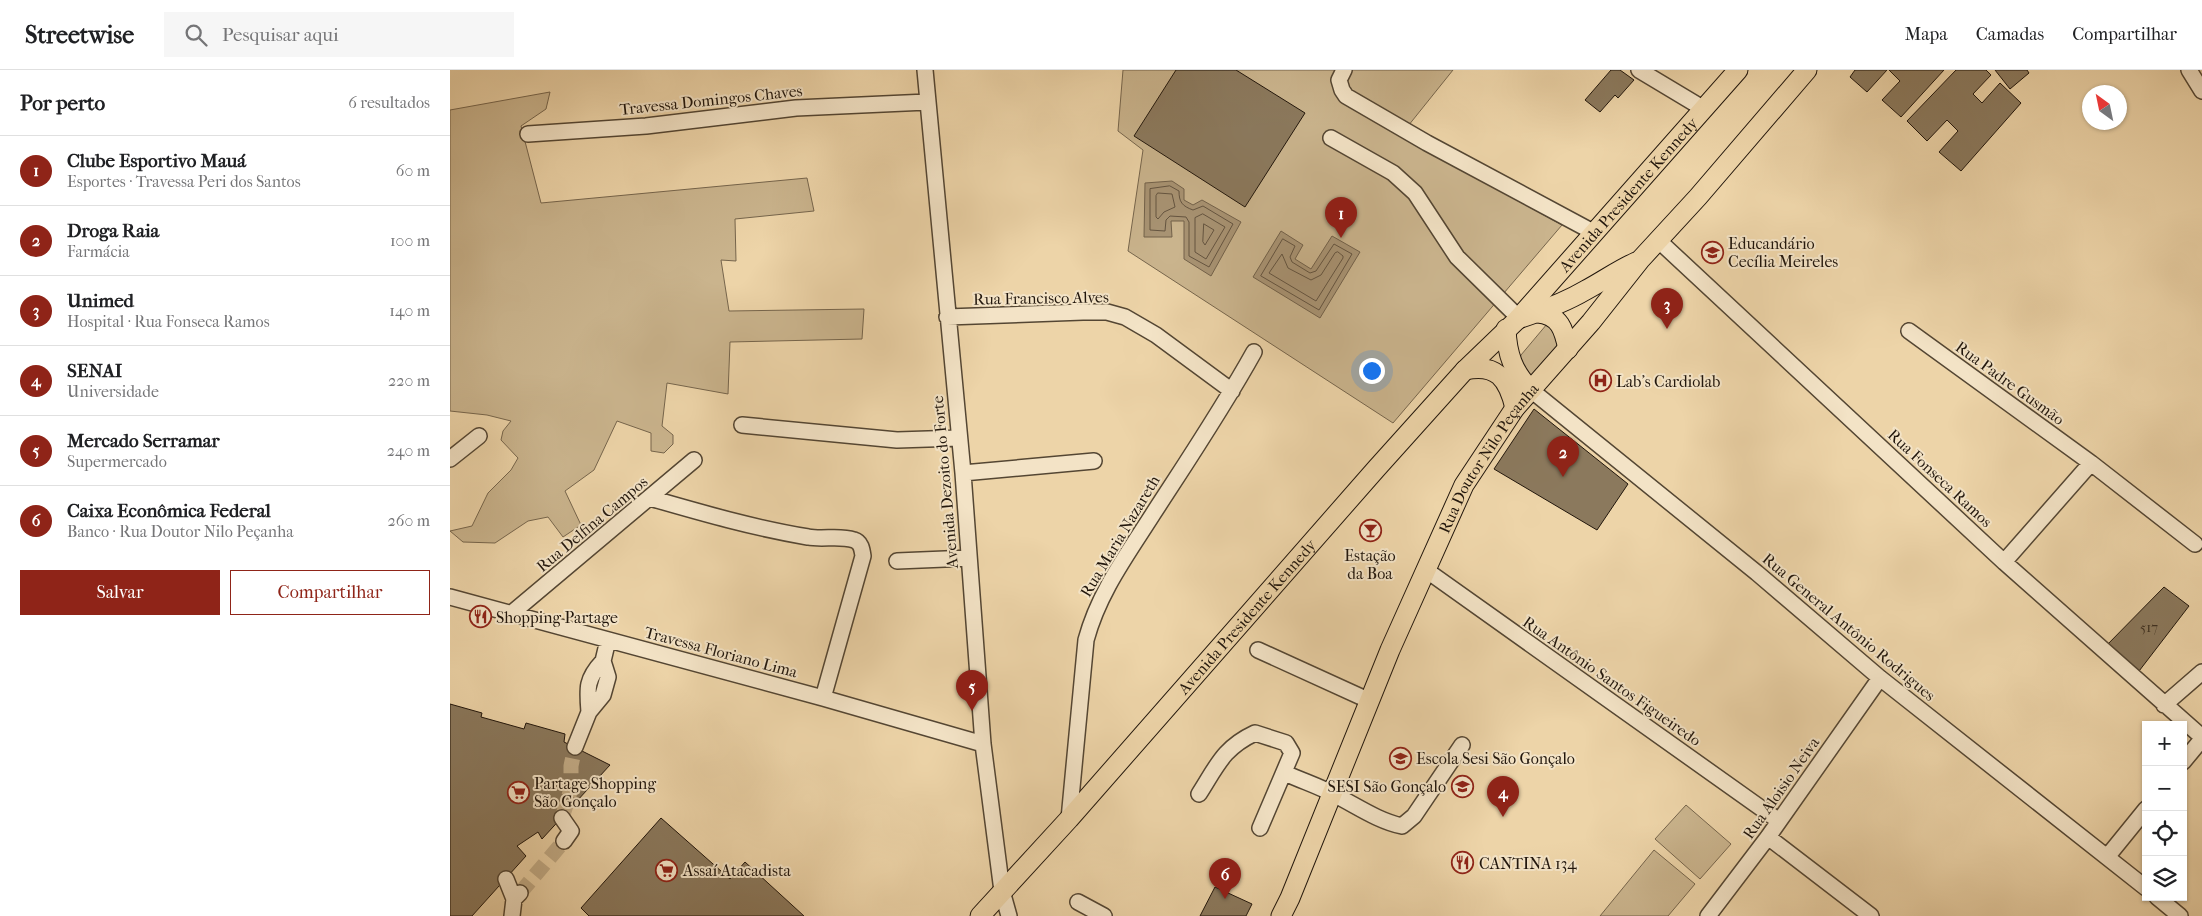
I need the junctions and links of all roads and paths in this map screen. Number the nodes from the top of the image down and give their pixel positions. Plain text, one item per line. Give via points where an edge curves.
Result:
1 (925, 70) edge
2 (1344, 70) edge
3 (1639, 70) edge
4 (1738, 70) edge
5 (1807, 70) edge
6 (2189, 70) edge
7 (2202, 91) edge
8 (927, 102) junction
9 (1704, 109) junction
10 (528, 134) dead end
11 (1331, 138) dead end
12 (1593, 232) junction
13 (1658, 240) junction
14 (1640, 260) junction
15 (1538, 313) junction
16 (947, 317) junction
17 (1514, 322) junction
18 (1908, 331) dead end
19 (1568, 349) junction
20 (1254, 352) dead end
21 (1465, 370) junction
22 (1531, 390) junction
23 (1232, 391) junction
24 (1516, 408) junction
25 (742, 426) dead end
26 (479, 436) dead end
27 (959, 438) junction
28 (450, 459) edge
29 (694, 460) dead end
30 (1094, 462) dead end
31 (2090, 464) junction
32 (963, 473) junction
33 (650, 498) junction
34 (2195, 544) dead end
35 (969, 558) junction
36 (897, 561) dead end
37 (2004, 562) junction
38 (1426, 570) junction
39 (450, 597) edge
40 (512, 614) junction
41 (608, 640) junction
42 (1258, 650) dead end
43 (2202, 672) edge
44 (1880, 678) junction
45 (823, 698) junction
46 (1370, 701) junction
47 (2164, 705) junction
48 (2202, 738) edge
49 (983, 744) junction
50 (1462, 745) dead end
51 (575, 747) tunnel mouth
52 (2187, 757) edge
53 (1285, 773) junction
54 (1332, 793) junction
55 (1199, 794) dead end
56 (2144, 811) edge
57 (562, 818) tunnel mouth
58 (1069, 819) junction
59 (1779, 821) junction
60 (1260, 828) dead end
61 (1768, 838) junction
62 (564, 842) tunnel mouth
63 (2107, 857) junction
64 (506, 879) dead end
65 (2142, 885) edge
66 (1002, 891) junction
67 (2162, 901) edge
68 (1078, 902) dead end
69 (512, 916) edge
70 (980, 916) edge
71 (1009, 916) edge
72 (1104, 916) edge
73 (1281, 916) edge
74 (1708, 916) edge
75 (1871, 916) edge
76 (2180, 916) edge

1 - 8 street, Avenida Dezoito do Forte
2 - 12 street via 1339,80 1346,96
3 - 9 street
4 - 9 main road, Avenida Presidente Kennedy
5 - 13 main road, Rua Doutor Nilo Peçanha
6 - 7 street
8 - 10 street, Travessa Domingos Chaves via 796,108 646,126
8 - 16 street, Avenida Dezoito do Forte
9 - 12 main road, Avenida Presidente Kennedy
11 - 17 street via 1392,173 1415,193 1457,257
12 - 17 main road, Avenida Presidente Kennedy
13 - 14 main road, Rua Doutor Nilo Peçanha
13 - 37 street, Rua Fonseca Ramos
14 - 15 main road, Avenida Presidente Kennedy
14 - 19 main road, Rua Doutor Nilo Peçanha
15 - 17 main road, Avenida Presidente Kennedy
15 - 19 main road via 1555,318 1560,324
16 - 23 street, Rua Francisco Alves via 1107,312 1125,317 1156,335
16 - 27 street, Avenida Dezoito do Forte
17 - 21 main road, Avenida Presidente Kennedy
17 - 22 main road via 1511,363
18 - 31 street, Rua Padre Gusmão
19 - 22 main road, Rua Doutor Nilo Peçanha
20 - 23 street, Rua Maria Nazareth
21 - 24 main road via 1478,367 1497,372
21 - 58 main road, Avenida Presidente Kennedy
22 - 24 main road, Rua Doutor Nilo Peçanha
22 - 44 street, Rua General Antônio Rodrigues via 1757,573
23 - 58 street, Rua Maria Nazareth via 1114,575 1094,613 1086,640
24 - 38 main road, Rua Doutor Nilo Peçanha via 1464,485
25 - 27 street via 897,440
26 - 28 street
27 - 32 street, Avenida Dezoito do Forte
29 - 33 street, Rua Delfina Campos
30 - 32 street
31 - 34 street, Rua Padre Gusmão
31 - 37 street
32 - 35 street, Avenida Dezoito do Forte
33 - 40 street, Rua Delfina Campos
33 - 45 street via 802,536 844,538 861,546 863,556
35 - 36 street
35 - 49 street, Avenida Dezoito do Forte
37 - 47 street, Rua Fonseca Ramos
38 - 46 main road, Rua Doutor Nilo Peçanha
38 - 59 street, Rua Antônio Santos Figueiredo
39 - 40 street, Travessa Floriano Lima
40 - 41 street, Travessa Floriano Lima
41 - 45 street, Travessa Floriano Lima
41 - 51 street via 603,661 592,672 587,693 589,712
42 - 46 street
43 - 47 street
44 - 59 street, Rua Aloisio Neiva
44 - 63 street, Rua General Antônio Rodrigues
45 - 49 street, Travessa Floriano Lima
46 - 54 main road, Rua Doutor Nilo Peçanha
47 - 48 street, Rua Fonseca Ramos
48 - 52 street
49 - 66 street, Avenida Dezoito do Forte
50 - 54 street via 1414,816 1402,826 1388,823
53 - 54 street
53 - 55 street via 1292,753 1286,743 1255,733 1238,741 1225,753
53 - 60 street
54 - 73 main road, Rua Doutor Nilo Peçanha
56 - 63 street
57 - 62 street via 571,831
58 - 66 main road, Avenida Presidente Kennedy
59 - 61 street, Rua Aloisio Neiva
61 - 74 street, Rua Aloisio Neiva
61 - 75 street
63 - 65 street, Rua General Antônio Rodrigues
64 - 69 street via 517,896
66 - 70 main road, Avenida Presidente Kennedy
66 - 71 street, Avenida Dezoito do Forte
67 - 76 street
68 - 72 street

